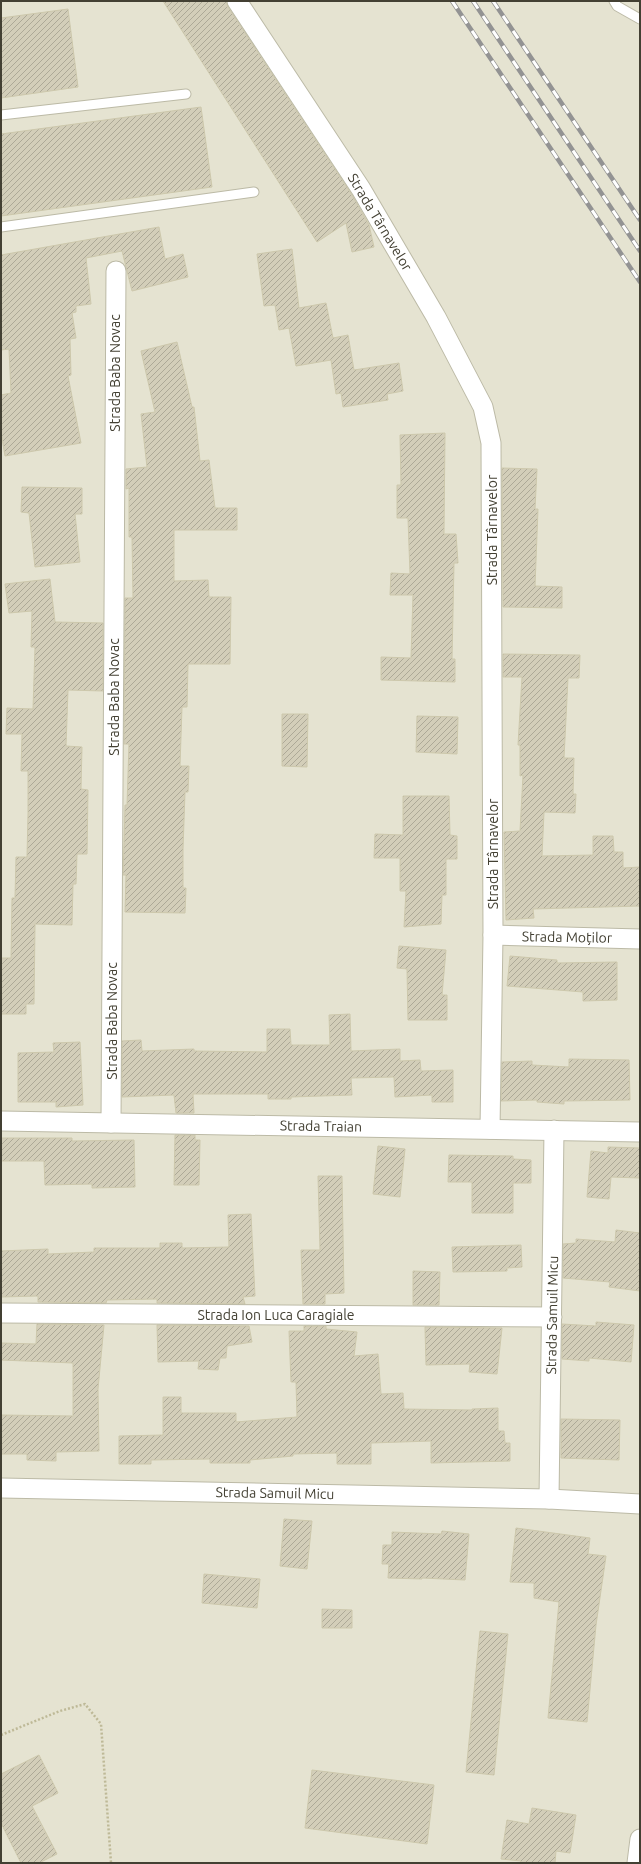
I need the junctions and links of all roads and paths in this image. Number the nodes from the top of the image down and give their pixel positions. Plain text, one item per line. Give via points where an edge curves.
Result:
1 (237, 1) edge
2 (614, 1) edge
3 (640, 19) edge
4 (186, 94) dead end
5 (1, 115) edge
6 (254, 192) dead end
7 (1, 227) edge
8 (116, 271) dead end
9 (493, 936) junction
10 (640, 939) edge
11 (1, 1121) edge
12 (111, 1123) junction
13 (490, 1129) junction
14 (554, 1130) junction
15 (640, 1132) edge
16 (1, 1313) edge
17 (552, 1317) junction
18 (1, 1488) edge
19 (549, 1499) junction
20 (640, 1504) edge
21 (1, 1735) edge
22 (640, 1839) edge
23 (111, 1863) edge
24 (637, 1863) edge

1 - 9 street, Strada Târnavelor via 361,189 436,317 483,407 491,443
2 - 3 lane via 617,6
4 - 5 lane
6 - 7 lane
8 - 12 street, Strada Baba Novac
9 - 10 street, Strada Moților
9 - 13 street, Strada Târnavelor
11 - 12 street, Strada Traian
12 - 13 street, Strada Traian
13 - 14 street, Strada Traian
14 - 15 street, Strada Traian
14 - 17 street, Strada Samuil Micu
16 - 17 street, Strada Ion Luca Caragiale
17 - 19 street, Strada Samuil Micu
18 - 19 street, Strada Samuil Micu
19 - 20 street, Strada Samuil Micu
21 - 23 path via 60,1711 85,1704 101,1724
22 - 24 street

